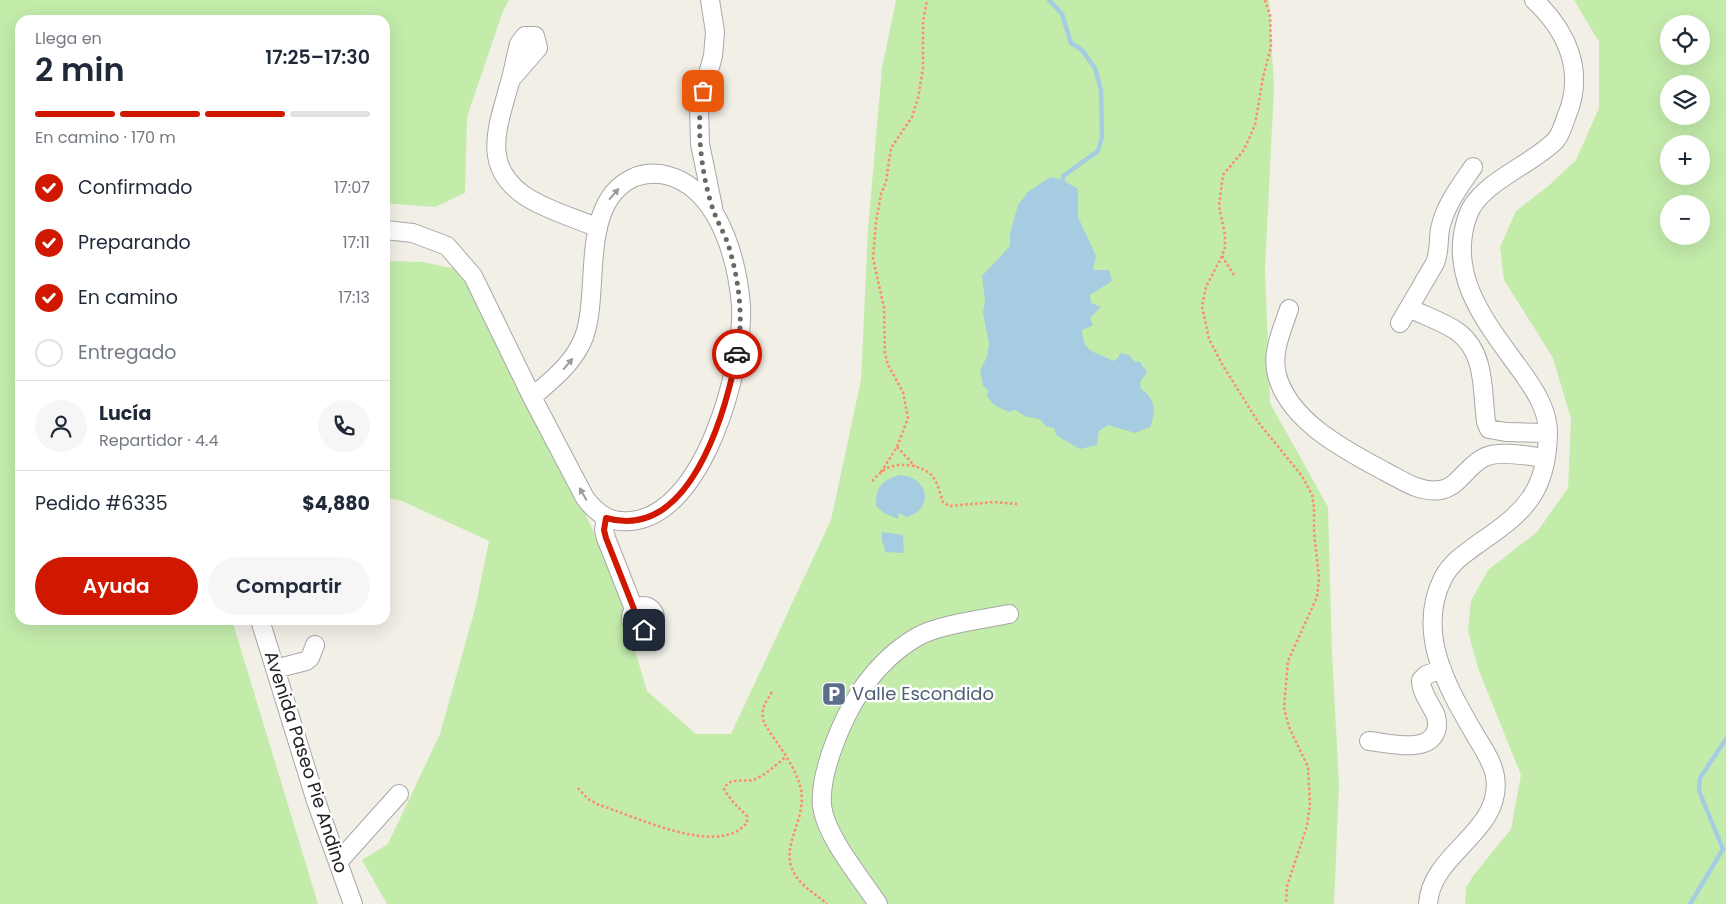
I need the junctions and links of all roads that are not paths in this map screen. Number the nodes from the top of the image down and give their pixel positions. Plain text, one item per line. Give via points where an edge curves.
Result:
1 (710, 0) edge
2 (1534, 0) edge
3 (512, 78) dead end
4 (1473, 167) dead end
5 (706, 174) junction
6 (686, 183) junction
7 (714, 212) junction
8 (598, 228) junction
9 (390, 231) edge
10 (1289, 309) dead end
11 (532, 397) junction
12 (1494, 430) junction
13 (1548, 433) junction
14 (1493, 454) junction
15 (1545, 458) junction
16 (606, 518) junction
17 (634, 609) dead end
18 (1009, 614) dead end
19 (262, 625) edge
20 (315, 645) dead end
21 (275, 669) junction
22 (1442, 669) junction
23 (1369, 741) dead end
24 (399, 794) dead end
25 (339, 861) junction
26 (353, 904) edge
27 (878, 904) edge
28 (1428, 904) edge

1 - 5 street via 715,32 700,106 700,144
2 - 13 street via 1570,48 1575,72 1572,104 1558,138 1477,199 1467,218 1461,251 1472,298 1535,392 1547,418
3 - 8 street via 496,133 496,152 502,170 525,196
4 - 12 street via 1445,211 1439,254 1405,316 1457,331 1473,347 1479,362 1486,422 1489,429
5 - 6 street via 699,181
5 - 7 street
6 - 7 street
8 -> 6 street via 609,199 620,186 636,177 663,174
7 - 16 street via 732,257 741,318 735,366 718,425 693,475 669,505 638,521
11 -> 8 street via 568,364 584,338
9 - 11 street via 413,234 447,246 473,276
10 - 14 street via 1276,350 1276,374 1284,393 1323,435 1361,459 1418,488 1430,490 1442,490 1455,483 1471,465
16 -> 11 street via 585,498
12 - 13 street
12 - 14 street
13 - 15 street
14 - 15 street
15 - 22 street via 1537,490 1525,508 1456,560 1444,577 1433,604 1432,624 1433,645
16 - 17 street via 606,538
18 - 27 street via 918,636 889,657 862,688 839,730 825,772 822,806 832,835
19 - 21 street, Avenida Paseo Pie Andino
20 - 21 street via 306,661
21 - 25 street, Avenida Paseo Pie Andino via 316,801
22 - 23 street via 1421,680 1421,687 1437,718 1434,738 1421,746
22 - 28 street via 1496,778 1493,803 1476,832 1444,864 1432,882
24 - 25 street
25 - 26 street, Avenida Paseo Pie Andino

